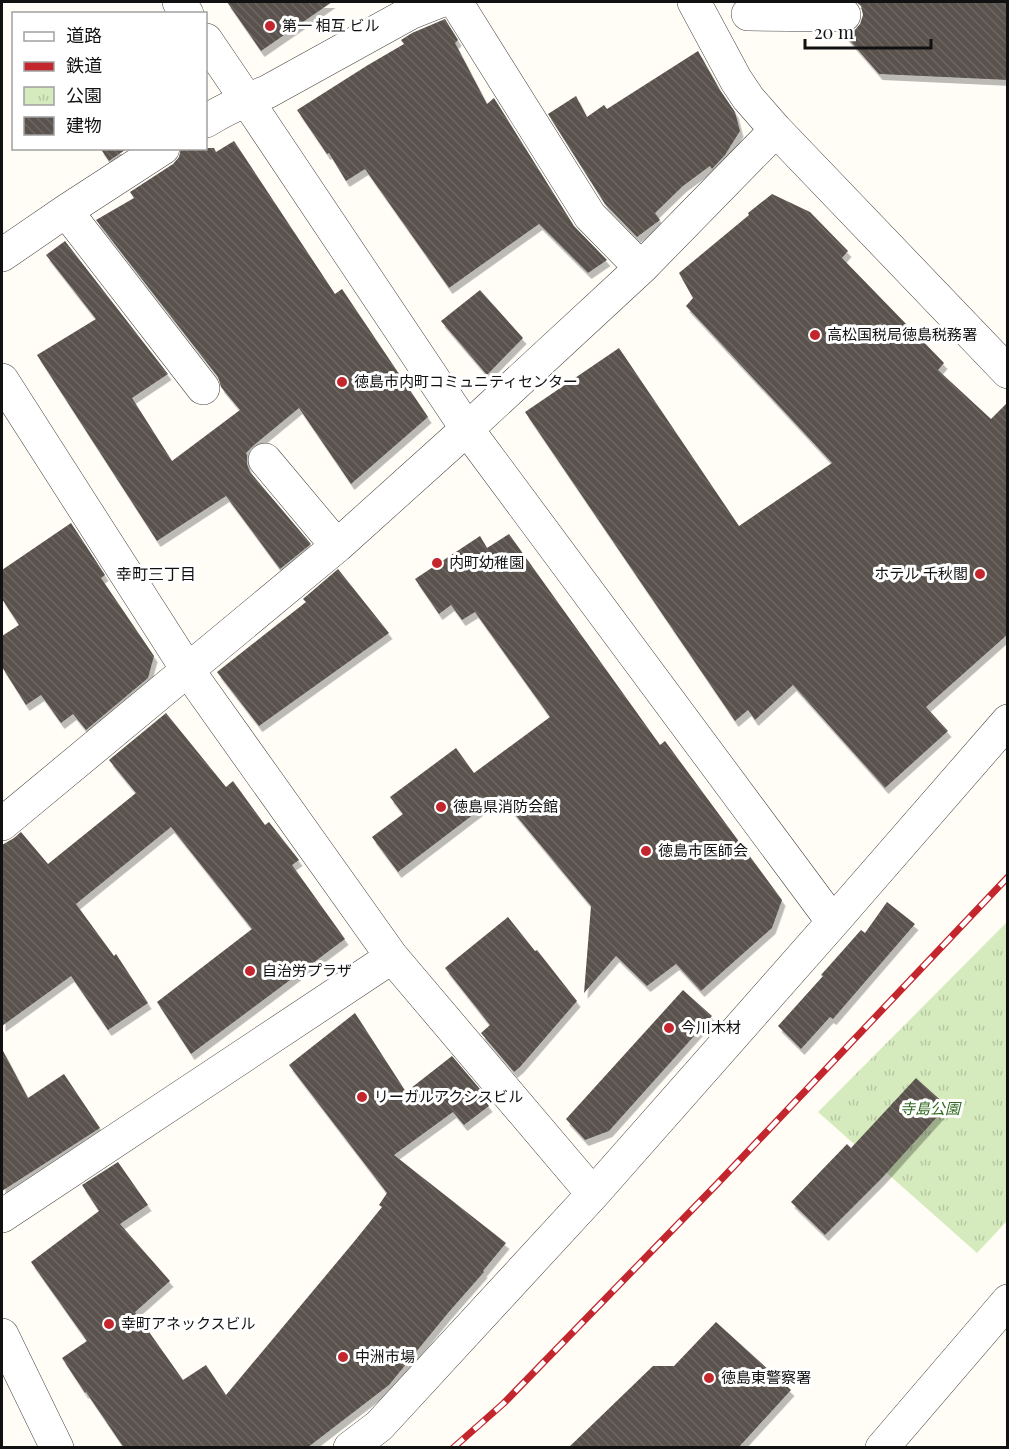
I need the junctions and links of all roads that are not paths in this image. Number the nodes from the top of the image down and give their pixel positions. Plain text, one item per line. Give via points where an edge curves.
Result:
1 (438, 2) edge
2 (456, 2) edge
3 (694, 2) edge
4 (748, 14) dead end
5 (844, 15) dead end
6 (207, 41) edge
7 (246, 99) junction
8 (207, 120) edge
9 (776, 130) junction
10 (160, 150) edge
11 (66, 211) junction
12 (2, 255) edge
13 (640, 268) junction
14 (1008, 372) edge
15 (2, 380) edge
16 (203, 388) dead end
17 (467, 429) junction
18 (265, 459) dead end
19 (337, 546) junction
20 (187, 669) junction
21 (1008, 721) edge
22 (4, 817) edge
23 (833, 922) junction
24 (392, 957) junction
25 (593, 1194) junction
26 (2, 1216) edge
27 (1008, 1301) edge
28 (2, 1335) edge
29 (57, 1448) edge
30 (350, 1448) edge
31 (882, 1448) edge

1 - 7 street via 410,13 267,92
2 - 13 street via 590,216
3 - 9 street via 736,80
4 - 5 street
6 - 7 street
7 - 8 street
7 - 17 street
9 - 13 street
9 - 14 street
10 - 11 street
11 - 12 street
11 - 16 street
13 - 17 street
15 - 20 street
17 - 19 street
17 - 23 street
18 - 19 street
19 - 20 street
20 - 22 street
20 - 24 street
21 - 23 street
23 - 25 street
24 - 25 street
24 - 26 street
25 - 30 street via 379,1426
27 - 31 street
28 - 29 street

